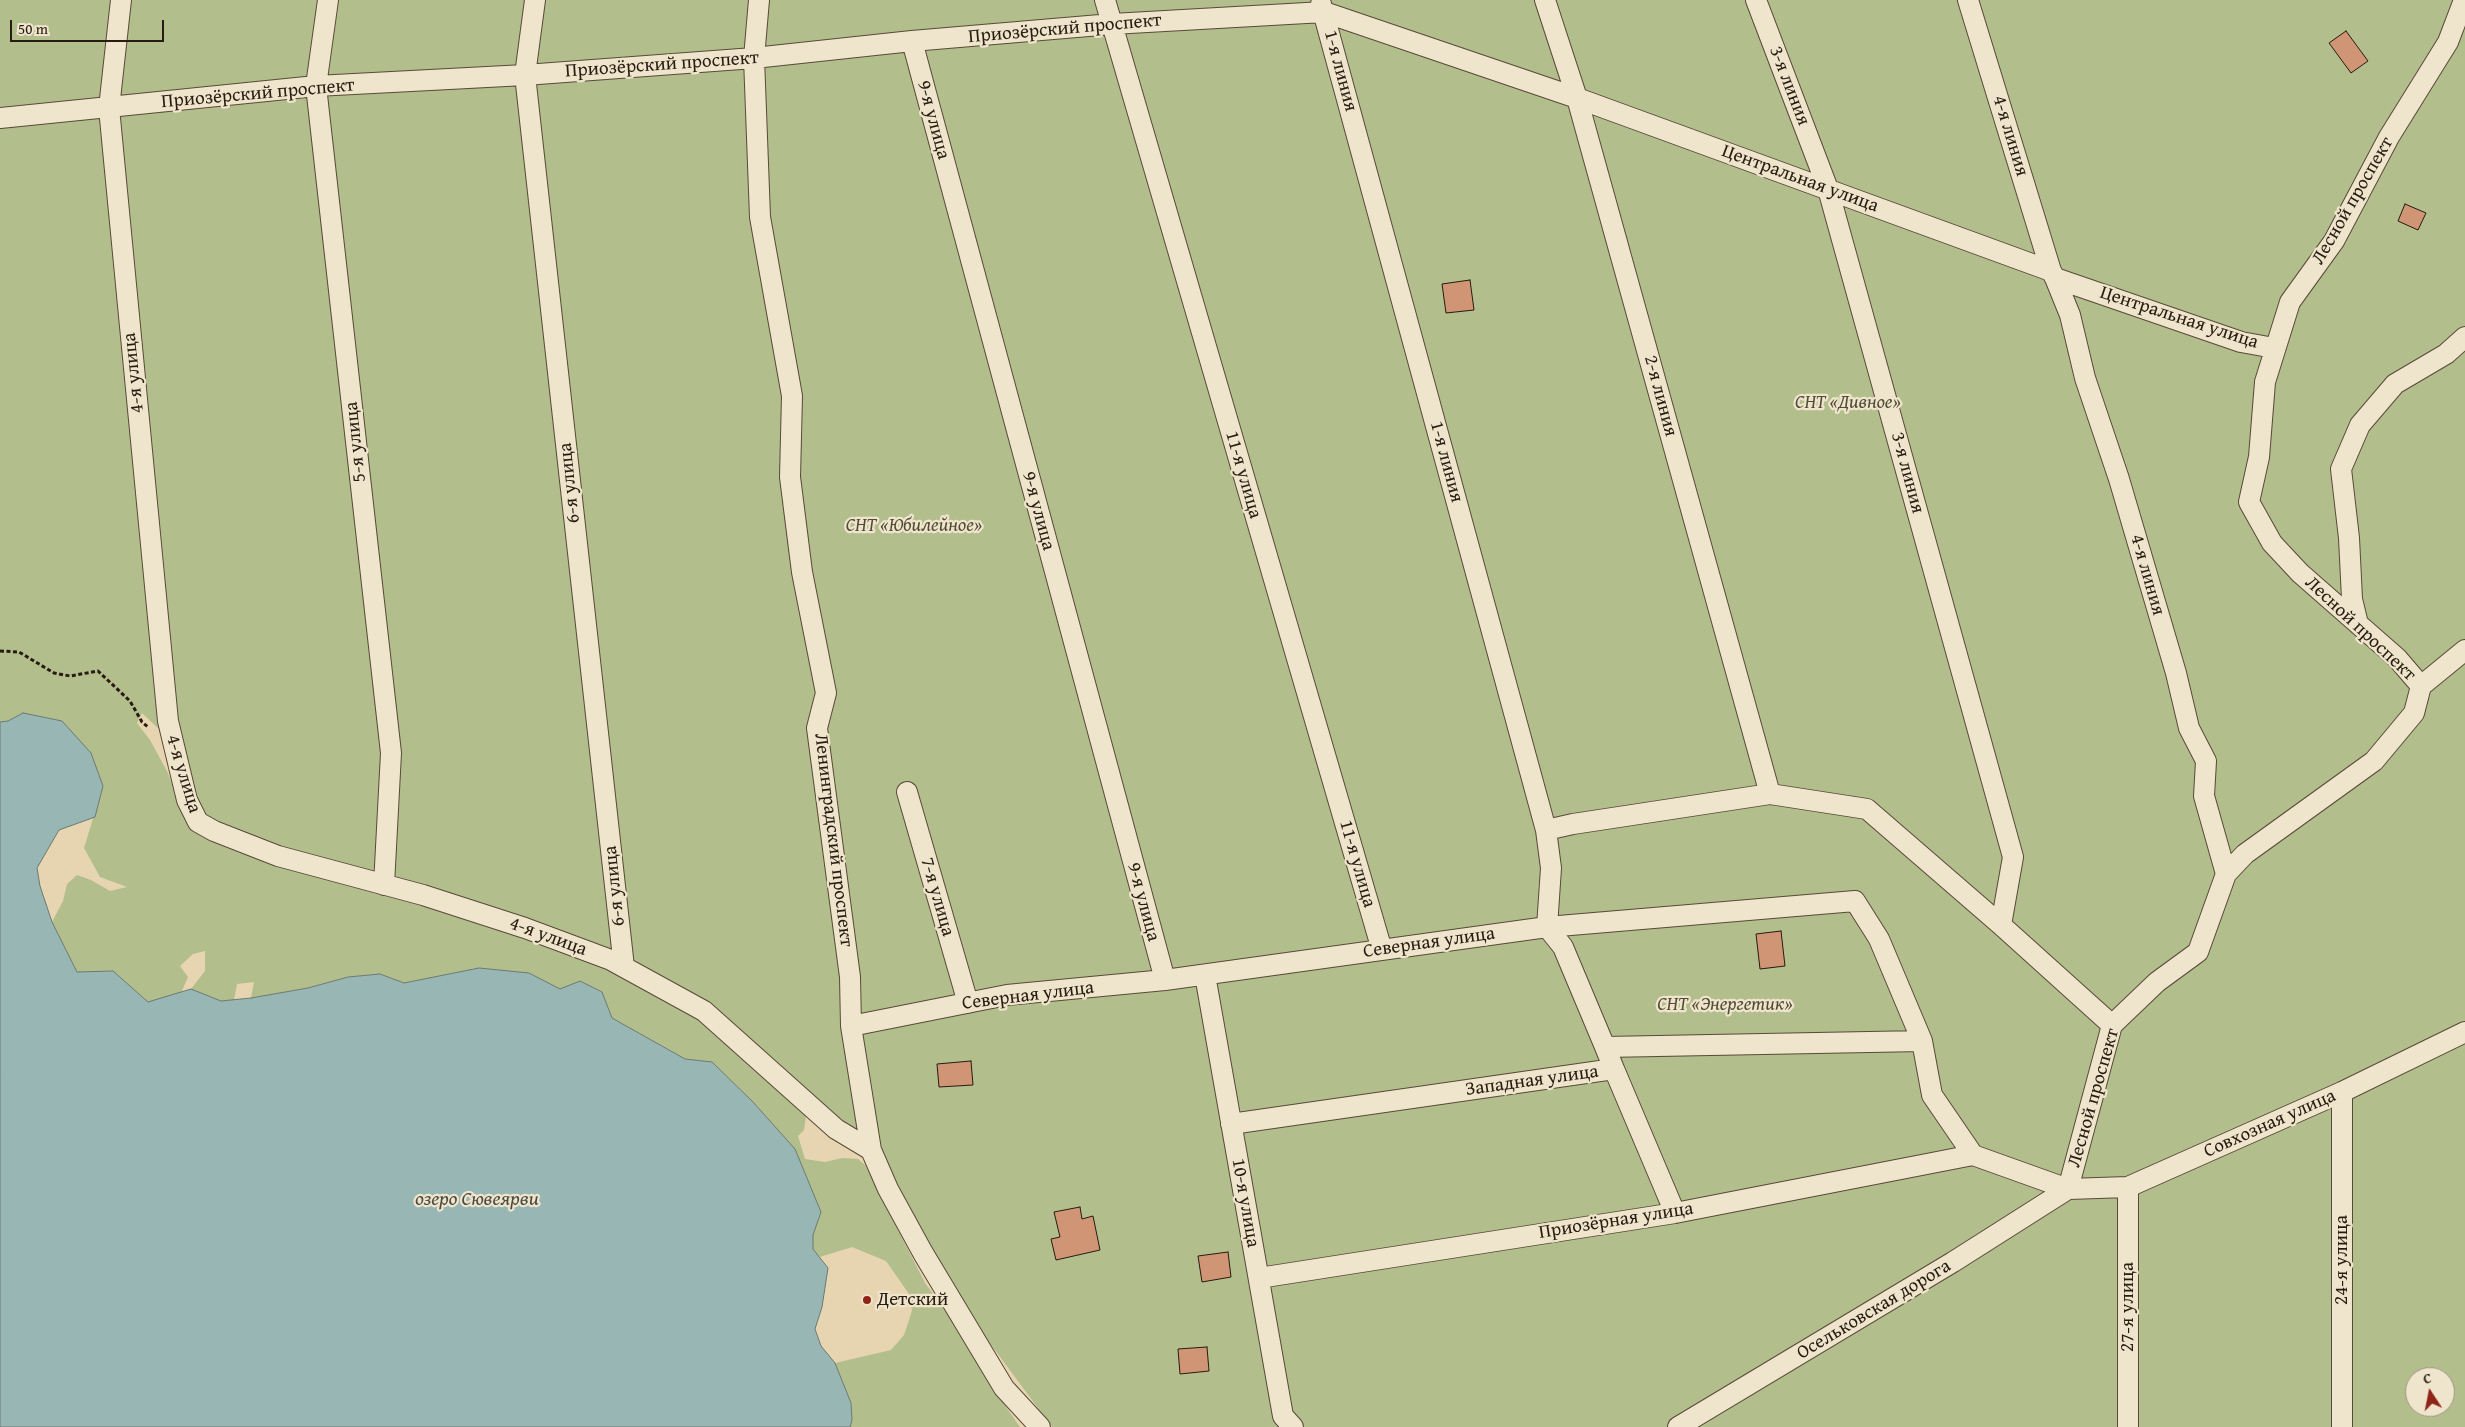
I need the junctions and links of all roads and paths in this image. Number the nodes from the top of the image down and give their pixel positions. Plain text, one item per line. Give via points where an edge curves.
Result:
1 (122, 0) edge
2 (328, 0) edge
3 (535, 0) edge
4 (759, 0) edge
5 (1105, 0) edge
6 (1545, 0) edge
7 (1756, 0) edge
8 (1968, 0) edge
9 (2464, 0) edge
10 (1321, 6) edge
11 (1112, 24) junction
12 (912, 41) junction
13 (754, 58) junction
14 (525, 76) junction
15 (316, 86) junction
16 (1578, 98) junction
17 (108, 108) junction
18 (0, 118) edge
19 (1828, 189) junction
20 (2053, 275) junction
21 (2465, 337) edge
22 (2274, 348) junction
23 (2358, 624) junction
24 (2465, 650) edge
25 (0, 652) edge
26 (2421, 686) junction
27 (172, 744) junction
28 (907, 792) dead end
29 (1770, 794) junction
30 (1546, 830) junction
31 (2226, 874) junction
32 (384, 885) junction
33 (2001, 925) junction
34 (1547, 927) junction
35 (1382, 950) junction
36 (624, 967) junction
37 (1205, 975) junction
38 (1164, 980) junction
39 (968, 1003) junction
40 (2112, 1025) junction
41 (851, 1026) junction
42 (2465, 1032) edge
43 (1922, 1041) junction
44 (1605, 1047) junction
45 (1614, 1069) junction
46 (2342, 1092) junction
47 (1231, 1124) junction
48 (871, 1150) junction
49 (1973, 1155) junction
50 (2128, 1187) junction
51 (2068, 1189) junction
52 (1674, 1212) junction
53 (1258, 1278) junction
54 (1040, 1427) edge
55 (1293, 1427) edge
56 (1678, 1427) edge
57 (2128, 1427) edge
58 (2342, 1427) edge

1 - 17 street, 4-я улица
2 - 15 street, 5-я улица
3 - 14 street, 6-я улица
4 - 13 street, Ленинградский проспект
5 - 11 street, 11-я улица
6 - 16 street, 2-я линия
7 - 19 street, 3-я линия
8 - 20 street, 4-я линия
9 - 22 street, Лесной проспект via 2448,42 2389,138 2334,241 2290,302
10 - 11 street, Приозёрский проспект
10 - 16 street, Центральная улица
10 - 30 street, 1-я линия
11 - 12 street, Приозёрский проспект
11 - 35 street, 11-я улица
12 - 13 street, Приозёрский проспект
12 - 38 street, 9-я улица
13 - 14 street, Приозёрский проспект
13 - 41 street, Ленинградский проспект via 760,217 792,396 790,477 802,572 826,693 817,728 850,976
14 - 15 street, Приозёрский проспект
14 - 36 street, 6-я улица
15 - 17 street, Приозёрский проспект
15 - 32 street, 5-я улица via 391,754
16 - 19 street, Центральная улица
16 - 29 street, 2-я линия
17 - 18 street, Приозёрский проспект
17 - 27 street, 4-я улица
19 - 20 street, Центральная улица
19 - 33 street, 3-я линия via 2013,857
20 - 22 street, Центральная улица via 2241,342
20 - 31 street, 4-я линия via 2070,315 2085,378 2119,479 2189,728 2206,761 2204,796
21 - 23 street via 2446,354 2395,384 2360,425 2341,469 2352,599
22 - 23 street, Лесной проспект via 2264,382 2259,457 2249,502 2272,543 2300,573
23 - 26 street, Лесной проспект
24 - 26 street
25 - 27 path via 19,652 54,673 70,676 98,671 130,701 142,722
26 - 31 street, Лесной проспект via 2414,712 2374,761 2245,854
27 - 32 street, 4-я улица via 187,800 198,822 278,856
28 - 39 street, 7-я улица
29 - 30 street
29 - 33 street via 1867,810
30 - 34 street, 1-я линия via 1551,868
31 - 40 street, Лесной проспект via 2198,952 2158,982
32 - 36 street, 4-я улица via 525,928
33 - 40 street
34 - 35 street, Северная улица
34 - 43 street, Северная улица via 1855,900 1879,939
34 - 44 street via 1563,947
35 - 37 street, Северная улица
36 - 48 street, 4-я улица via 704,1011 836,1129
37 - 38 street, Северная улица
37 - 47 street, 10-я улица
38 - 39 street, Северная улица via 1007,995
39 - 41 street, Северная улица
40 - 51 street, Лесной проспект
41 - 48 street, Ленинградский проспект
42 - 46 street, Совхозная улица
43 - 44 street, Западная улица
43 - 49 street via 1932,1095
44 - 45 street, Западная улица
45 - 47 street, Западная улица
45 - 52 street
46 - 50 street, Совхозная улица
46 - 58 street, 24-я улица
47 - 53 street, 10-я улица
48 - 54 street, Ленинградский проспект via 923,1253 1004,1388
49 - 51 street
49 - 52 street, Приозёрная улица
50 - 51 street, Совхозная улица
50 - 57 street, 27-я улица
51 - 56 street, Осельковская дорога
52 - 53 street, Приозёрная улица
53 - 55 street, 10-я улица via 1283,1416

